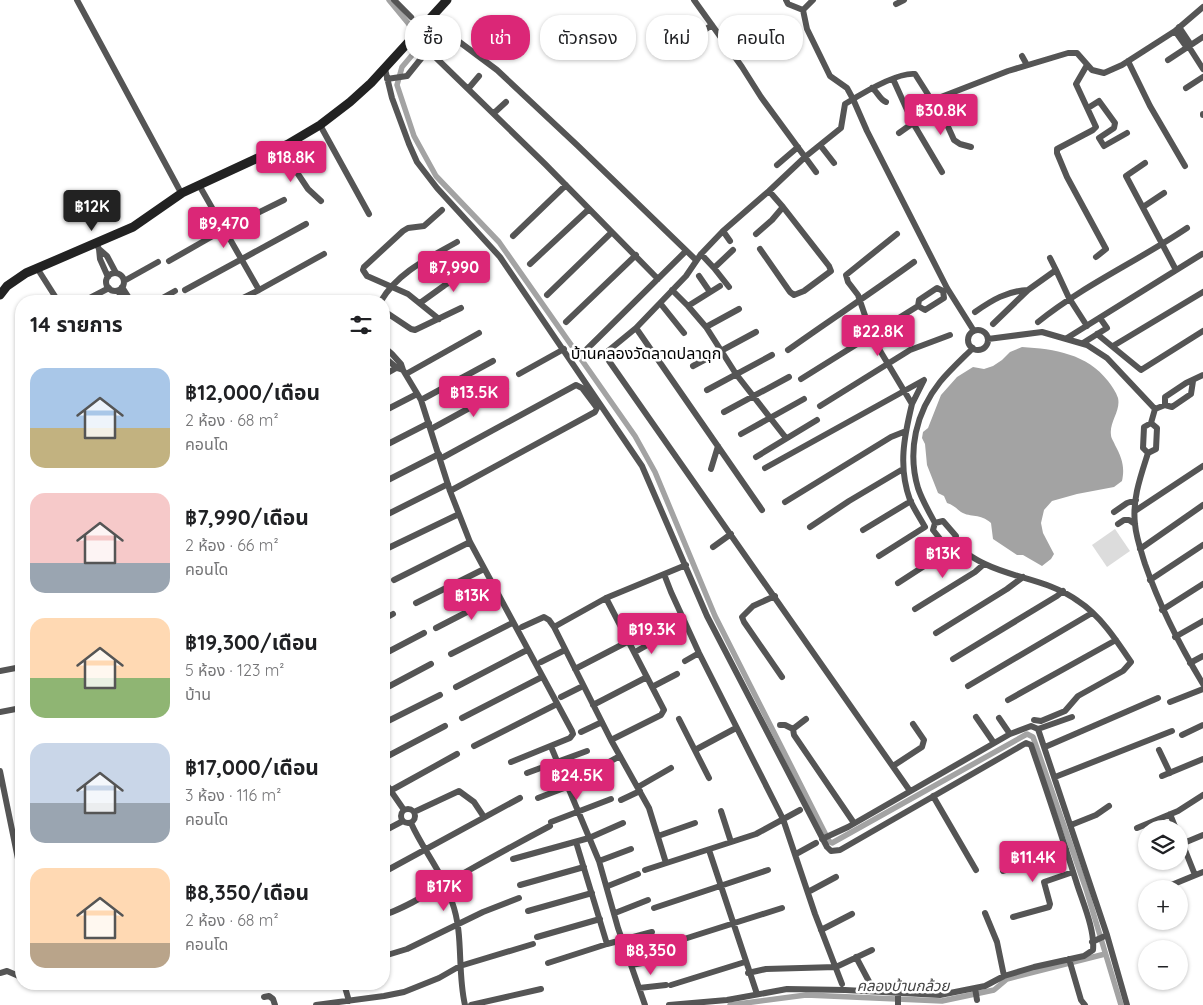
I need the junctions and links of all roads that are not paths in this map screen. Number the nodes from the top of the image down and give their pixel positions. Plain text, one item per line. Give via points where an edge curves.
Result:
1 (77, 0) edge
2 (394, 0) edge
3 (442, 0) edge
4 (447, 0) edge
5 (694, 0) edge
6 (786, 0) edge
7 (813, 0) edge
8 (904, 0) edge
9 (896, 4) dead end
10 (1203, 8) edge
11 (803, 10) junction
12 (408, 15) tunnel mouth
13 (431, 15) edge
14 (432, 15) edge
15 (712, 25) junction
16 (708, 28) edge
17 (1177, 29) junction
18 (1203, 38) edge
19 (405, 44) edge
20 (461, 44) edge
21 (1189, 46) junction
22 (1022, 56) dead end
23 (420, 60) edge
24 (439, 60) edge
25 (1168, 60) dead end
26 (1128, 61) junction
27 (1027, 65) junction
28 (1087, 65) junction
29 (383, 67) junction
30 (1203, 69) edge
31 (479, 76) dead end
32 (1203, 77) edge
33 (390, 79) junction
34 (893, 79) junction
35 (468, 88) junction
36 (872, 88) junction
37 (1186, 88) dead end
38 (853, 98) junction
39 (935, 98) junction
40 (506, 102) dead end
41 (886, 102) dead end
42 (1088, 108) junction
43 (494, 114) junction
44 (912, 123) junction
45 (320, 124) junction
46 (899, 133) dead end
47 (1127, 133) dead end
48 (820, 145) junction
49 (280, 147) junction
50 (798, 147) junction
51 (971, 147) dead end
52 (805, 157) junction
53 (834, 163) dead end
54 (1145, 163) dead end
55 (777, 165) dead end
56 (1185, 166) dead end
57 (816, 172) dead end
58 (942, 172) dead end
59 (199, 184) junction
60 (566, 185) junction
61 (179, 189) junction
62 (769, 191) junction
63 (1164, 193) dead end
64 (284, 200) dead end
65 (321, 201) dead end
66 (1143, 206) junction
67 (783, 207) junction
68 (589, 208) junction
69 (442, 210) dead end
70 (370, 214) dead end
71 (306, 224) dead end
72 (1187, 228) dead end
73 (225, 230) junction
74 (723, 231) junction
75 (612, 232) junction
76 (756, 234) dead end
77 (897, 234) dead end
78 (513, 236) dead end
79 (730, 241) dead end
80 (456, 242) dead end
81 (97, 244) junction
82 (1161, 245) junction
83 (760, 249) dead end
84 (733, 250) dead end
85 (686, 251) junction
86 (324, 254) dead end
87 (701, 254) junction
88 (1202, 254) edge
89 (636, 255) junction
90 (1096, 257) dead end
91 (1050, 258) dead end
92 (242, 259) junction
93 (696, 260) junction
94 (169, 261) dead end
95 (158, 262) dead end
96 (914, 262) dead end
97 (530, 264) dead end
98 (477, 267) dead end
99 (37, 268) junction
100 (714, 268) junction
101 (1056, 270) junction
102 (1176, 270) junction
103 (116, 273) junction
104 (699, 276) dead end
105 (108, 277) junction
106 (658, 278) junction
107 (0, 286) edge
108 (121, 286) junction
109 (392, 286) junction
110 (720, 286) dead end
111 (729, 287) dead end
112 (109, 288) junction
113 (185, 290) dead end
114 (259, 290) junction
115 (672, 290) junction
116 (945, 290) junction
117 (1028, 290) junction
118 (175, 291) dead end
119 (710, 292) junction
120 (1203, 292) edge
121 (0, 295) edge
122 (54, 295) edge
123 (96, 295) edge
124 (123, 295) edge
125 (127, 295) edge
126 (168, 295) edge
127 (249, 295) edge
128 (385, 295) edge
129 (547, 295) dead end
130 (1069, 298) junction
131 (860, 302) junction
132 (420, 303) junction
133 (660, 303) junction
134 (688, 306) junction
135 (918, 306) junction
136 (460, 308) dead end
137 (738, 309) dead end
138 (975, 312) dead end
139 (390, 316) edge
140 (1100, 318) junction
141 (439, 319) junction
142 (566, 322) dead end
143 (1038, 322) dead end
144 (993, 324) dead end
145 (706, 326) junction
146 (1087, 326) junction
147 (636, 328) junction
148 (974, 330) junction
149 (1203, 331) edge
150 (756, 332) dead end
151 (480, 333) dead end
152 (684, 333) dead end
153 (1097, 334) junction
154 (950, 335) dead end
155 (872, 336) junction
156 (1067, 338) junction
157 (988, 339) junction
158 (1083, 343) junction
159 (1113, 346) junction
160 (972, 348) junction
161 (564, 349) junction
162 (587, 349) dead end
163 (720, 350) junction
164 (788, 350) dead end
165 (390, 352) edge
166 (772, 355) dead end
167 (390, 361) edge
168 (493, 361) dead end
169 (887, 364) junction
170 (693, 366) dead end
171 (402, 369) junction
172 (390, 373) edge
173 (519, 374) dead end
174 (736, 374) junction
175 (1203, 375) edge
176 (789, 378) dead end
177 (801, 379) dead end
178 (1193, 381) junction
179 (506, 388) dead end
180 (707, 390) dead end
181 (904, 390) junction
182 (754, 396) junction
183 (419, 397) junction
184 (804, 399) dead end
185 (912, 404) junction
186 (1165, 405) junction
187 (820, 406) dead end
188 (390, 409) edge
189 (1154, 409) junction
190 (724, 412) dead end
191 (770, 418) junction
192 (817, 420) dead end
193 (1151, 423) junction
194 (430, 426) junction
195 (906, 431) junction
196 (740, 434) dead end
197 (786, 438) junction
198 (390, 443) edge
199 (718, 446) junction
200 (1148, 453) junction
201 (439, 456) junction
202 (756, 457) dead end
203 (1203, 466) edge
204 (764, 468) dead end
205 (711, 469) dead end
206 (903, 469) junction
207 (390, 479) edge
208 (449, 488) junction
209 (1136, 500) junction
210 (911, 501) junction
211 (784, 502) dead end
212 (1203, 505) edge
213 (762, 510) dead end
214 (1135, 511) junction
215 (1114, 512) dead end
216 (390, 513) edge
217 (459, 514) junction
218 (935, 523) junction
219 (1118, 524) dead end
220 (1134, 524) junction
221 (810, 527) dead end
222 (863, 530) dead end
223 (731, 534) junction
224 (470, 542) junction
225 (954, 544) junction
226 (1203, 545) edge
227 (390, 547) edge
228 (713, 547) dead end
229 (1140, 548) junction
230 (878, 556) dead end
231 (984, 564) junction
232 (686, 565) junction
233 (484, 569) junction
234 (664, 574) junction
235 (1023, 577) junction
236 (394, 580) dead end
237 (1150, 580) junction
238 (898, 583) dead end
239 (1203, 584) edge
240 (1063, 591) junction
241 (498, 596) junction
242 (775, 596) junction
243 (606, 598) junction
244 (416, 603) dead end
245 (915, 609) dead end
246 (1162, 610) junction
247 (1092, 613) junction
248 (393, 614) dead end
249 (390, 616) edge
250 (1203, 621) edge
251 (512, 623) junction
252 (686, 626) junction
253 (522, 627) dead end
254 (554, 627) junction
255 (436, 628) dead end
256 (424, 633) dead end
257 (936, 633) dead end
258 (669, 635) dead end
259 (1175, 637) junction
260 (658, 639) dead end
261 (1116, 640) junction
262 (629, 641) junction
263 (527, 650) junction
264 (565, 650) junction
265 (390, 651) edge
266 (635, 652) junction
267 (699, 653) junction
268 (451, 654) dead end
269 (1203, 656) edge
270 (952, 659) dead end
271 (685, 661) dead end
272 (541, 662) dead end
273 (1190, 663) junction
274 (432, 664) dead end
275 (15, 668) edge
276 (575, 669) junction
277 (0, 672) edge
278 (677, 674) dead end
279 (542, 677) junction
280 (647, 677) junction
281 (782, 677) dead end
282 (1203, 684) edge
283 (390, 686) edge
284 (583, 686) junction
285 (652, 686) junction
286 (968, 686) dead end
287 (456, 687) dead end
288 (1203, 689) edge
289 (440, 695) dead end
290 (561, 697) dead end
291 (1158, 698) dead end
292 (1008, 700) dead end
293 (1170, 702) dead end
294 (557, 704) junction
295 (593, 705) junction
296 (15, 709) edge
297 (0, 712) edge
298 (976, 717) dead end
299 (1072, 717) dead end
300 (462, 718) dead end
301 (999, 718) dead end
302 (679, 719) dead end
303 (806, 719) dead end
304 (390, 720) edge
305 (1034, 720) dead end
306 (602, 722) junction
307 (913, 724) dead end
308 (780, 725) dead end
309 (1203, 725) edge
310 (445, 726) dead end
311 (736, 728) junction
312 (793, 729) junction
313 (1038, 729) junction
314 (1172, 731) dead end
315 (581, 732) dead end
316 (1010, 734) junction
317 (1182, 734) dead end
318 (611, 740) junction
319 (994, 743) junction
320 (474, 746) dead end
321 (1045, 746) junction
322 (552, 749) dead end
323 (587, 750) dead end
324 (695, 750) junction
325 (1159, 750) dead end
326 (457, 754) dead end
327 (390, 755) edge
328 (620, 756) junction
329 (1203, 759) edge
330 (511, 762) dead end
331 (557, 762) junction
332 (893, 766) junction
333 (600, 767) dead end
334 (671, 768) dead end
335 (0, 771) edge
336 (527, 773) dead end
337 (1170, 773) junction
338 (598, 775) dead end
339 (1162, 776) dead end
340 (1055, 777) junction
341 (709, 778) dead end
342 (568, 787) junction
343 (639, 789) junction
344 (390, 790) joint
345 (910, 791) junction
346 (1203, 794) edge
347 (933, 796) junction
348 (520, 798) dead end
349 (538, 798) dead end
350 (611, 799) dead end
351 (621, 800) dead end
352 (1109, 806) dead end
353 (404, 810) junction
354 (800, 810) dead end
355 (721, 811) dead end
356 (414, 812) junction
357 (578, 812) junction
358 (1170, 814) junction
359 (484, 817) junction
360 (783, 819) junction
361 (1172, 820) edge
362 (402, 821) junction
363 (412, 823) junction
364 (623, 823) dead end
365 (696, 823) dead end
366 (854, 823) junction
367 (1071, 825) junction
368 (390, 828) edge
369 (1137, 828) dead end
370 (1203, 835) edge
371 (658, 836) junction
372 (589, 838) junction
373 (821, 840) junction
374 (1188, 841) edge
375 (576, 842) junction
376 (731, 842) junction
377 (15, 844) edge
378 (631, 849) dead end
379 (1066, 849) junction
380 (709, 850) junction
381 (425, 851) junction
382 (796, 854) junction
383 (512, 859) dead end
384 (599, 861) junction
385 (1188, 861) edge
386 (666, 863) junction
387 (584, 867) junction
388 (390, 869) edge
389 (645, 870) dead end
390 (768, 870) dead end
391 (976, 870) dead end
392 (1003, 871) dead end
393 (1073, 872) junction
394 (1203, 872) edge
395 (638, 874) dead end
396 (1195, 876) junction
397 (836, 877) dead end
398 (1185, 880) edge
399 (445, 885) junction
400 (520, 885) dead end
401 (608, 886) junction
402 (720, 886) junction
403 (808, 892) junction
404 (592, 893) junction
405 (519, 898) dead end
406 (648, 900) dead end
407 (654, 908) dead end
408 (782, 908) dead end
409 (528, 910) dead end
410 (390, 913) edge
411 (615, 913) junction
412 (985, 913) dead end
413 (852, 914) dead end
414 (1013, 917) dead end
415 (600, 919) junction
416 (458, 924) junction
417 (732, 924) junction
418 (821, 930) junction
419 (652, 932) dead end
420 (1106, 936) junction
421 (537, 937) dead end
422 (622, 939) junction
423 (1095, 941) junction
424 (532, 944) dead end
425 (607, 944) junction
426 (662, 946) dead end
427 (872, 950) dead end
428 (390, 954) edge
429 (856, 957) junction
430 (660, 960) dead end
431 (1069, 960) junction
432 (745, 962) junction
433 (548, 963) dead end
434 (631, 965) junction
435 (460, 966) junction
436 (836, 967) junction
437 (0, 973) edge
438 (748, 973) junction
439 (15, 974) edge
440 (1004, 976) junction
441 (842, 984) dead end
442 (639, 988) junction
443 (541, 989) dead end
444 (873, 989) dead end
445 (975, 989) junction
446 (346, 990) edge
447 (756, 994) junction
448 (898, 995) junction
449 (264, 997) dead end
450 (977, 999) dead end
451 (349, 1001) junction
452 (727, 1003) edge
453 (275, 1005) edge
454 (316, 1005) edge
455 (465, 1005) edge
456 (471, 1005) edge
457 (645, 1005) edge
458 (669, 1005) edge
459 (685, 1005) edge
460 (898, 1005) edge
461 (1085, 1005) edge
462 (1127, 1005) edge

1 - 61 street
2 - 12 street
3 - 13 street
4 - 14 street
5 - 15 street
6 - 11 street
7 - 11 street
8 - 9 street
10 - 17 street
11 - 38 street via 807,29 830,76 847,88
15 - 16 street
15 - 50 street
17 - 21 street
17 - 26 street
18 - 21 street
19 - 29 street
20 - 85 street via 504,76
21 - 25 street
21 - 30 street
22 - 27 street
23 - 33 street via 409,74
24 - 35 street
26 - 28 street via 1104,73
26 - 56 street
27 - 28 street via 1068,53 1077,53
27 - 39 street
28 - 42 street via 1076,83
29 - 33 street
29 - 45 street via 350,102
29 - 61 street via 346,100 301,132
31 - 35 street
32 - 37 street
33 - 161 street via 408,144 417,162 500,257
34 - 36 street
34 - 39 street via 908,73 915,74 929,96
34 - 44 street
35 - 43 street
36 - 38 street
36 - 41 street
38 - 48 street via 845,104 841,128
38 - 116 street
39 - 51 street via 954,140
40 - 43 street
42 - 47 street via 1099,101 1115,124 1099,138 1104,146
42 - 90 street via 1095,129 1063,145 1057,153 1106,249
43 - 60 street
44 - 46 street
44 - 58 street
45 - 49 street
45 - 70 street
48 - 52 street
48 - 53 street
49 - 59 street
49 - 65 street via 308,190
50 - 52 street
50 - 55 street
52 - 57 street
52 - 62 street
54 - 66 street via 1126,176
59 - 73 street
59 - 81 street via 133,226
60 - 68 street
60 - 78 street
61 - 81 street
62 - 67 street
62 - 74 street
63 - 66 street
64 - 73 street
66 - 82 street
67 - 76 street
67 - 83 street via 831,271 794,295
68 - 75 street
68 - 97 street
69 - 109 street via 424,226 408,228 364,267 367,276
71 - 92 street
72 - 82 street
73 - 92 street
73 - 94 street
74 - 79 street
74 - 87 street
75 - 89 street
75 - 129 street
77 - 131 street via 846,275
80 - 109 street via 414,267
81 - 99 street
81 - 103 street
81 - 105 street
81 - 107 street via 20,271
82 - 102 street
82 - 130 street
84 - 100 street
85 - 93 street
85 - 106 street
86 - 114 street
87 - 93 street
87 - 100 street
88 - 102 street
89 - 106 street
89 - 142 street
91 - 101 street
92 - 113 street
92 - 114 street
93 - 115 street via 692,270
95 - 108 street
96 - 131 street
98 - 132 street
99 - 121 street via 16,279
99 - 122 street
100 - 111 street
101 - 117 street
101 - 130 street
102 - 140 street
103 - 105 street
103 - 108 street via 122,276
104 - 119 street
105 - 112 street via 106,284
106 - 162 street
108 - 112 street
108 - 124 street
108 - 125 street
109 - 128 street
109 - 132 street
110 - 119 street
112 - 123 street
114 - 127 street
115 - 133 street
115 - 134 street
116 - 135 street via 938,288 919,300
116 - 135 street via 944,298 925,310
116 - 148 street
117 - 138 street via 1007,294
117 - 144 street
118 - 126 street
119 - 134 street
120 - 159 street
130 - 143 street
130 - 146 street
131 - 155 street
131 - 164 street
132 - 141 street
133 - 147 street
133 - 152 street
134 - 145 street
135 - 155 street
136 - 141 street
137 - 145 street
139 - 141 street via 414,330
140 - 146 street
140 - 153 street via 1107,328
145 - 163 street
146 - 156 street
147 - 199 street
147 - 223 street via 608,352 608,357
148 - 157 street via 982,331
148 - 160 street via 968,341
149 - 159 street via 1141,370
150 - 163 street
151 - 171 street
153 - 158 street
153 - 159 street
154 - 169 street via 910,350
155 - 169 street
155 - 177 street
156 - 157 street via 1042,332
156 - 158 street
157 - 160 street via 982,349
158 - 189 street via 1107,358
160 - 218 street via 941,381 924,406 918,422 914,442 915,475
161 - 173 street
161 - 232 street via 642,466
163 - 170 street
163 - 174 street
165 - 171 street
166 - 174 street
167 - 171 street
168 - 183 street
169 - 181 street
169 - 187 street
171 - 172 street
171 - 183 street
174 - 180 street
174 - 182 street
175 - 178 street
176 - 182 street
178 - 186 street via 1165,397
178 - 186 street via 1191,394 1172,407
179 - 194 street
181 - 185 street
181 - 185 street via 924,380
181 - 204 street
182 - 190 street
182 - 191 street
183 - 188 street
183 - 194 street
184 - 191 street
185 - 195 street
186 - 189 street
189 - 193 street
191 - 196 street
191 - 197 street
192 - 197 street
193 - 200 street via 1144,427 1143,448
193 - 200 street via 1157,428 1156,449
194 - 198 street
194 - 201 street
195 - 206 street
195 - 211 street
197 - 202 street
199 - 205 street
199 - 213 street
200 - 209 street
201 - 207 street
201 - 208 street
201 - 208 street via 576,385 597,408
203 - 214 street
206 - 210 street
206 - 221 street
208 - 216 street
208 - 217 street
209 - 214 street
209 - 215 street
210 - 222 street
210 - 230 street via 925,527
212 - 229 street
214 - 220 street
217 - 224 street
217 - 227 street
218 - 225 street via 933,530 945,545
218 - 225 street via 943,521 956,536
219 - 220 street via 1129,520
220 - 229 street
223 - 228 street
223 - 242 street
224 - 233 street
224 - 236 street
225 - 231 street
225 - 238 street
226 - 237 street
229 - 237 street
231 - 235 street
231 - 245 street
232 - 234 street
232 - 373 street via 719,640
233 - 241 street
233 - 244 street
234 - 243 street
234 - 252 street
235 - 240 street
235 - 257 street
237 - 246 street
239 - 246 street
240 - 247 street
240 - 270 street
241 - 251 street
241 - 255 street
242 - 281 street via 753,606 742,617
242 - 332 street
243 - 254 street
243 - 262 street
246 - 259 street
247 - 261 street
247 - 286 street
248 - 249 street
250 - 259 street
251 - 263 street
251 - 268 street
252 - 258 street
252 - 267 street
253 - 254 street via 544,617
254 - 264 street
256 - 265 street
259 - 273 street
260 - 266 street
261 - 292 street
261 - 305 street via 1131,662 1128,667 1078,696 1065,712 1041,721
262 - 266 street
262 - 276 street
263 - 279 street
263 - 287 street
264 - 272 street
264 - 276 street
266 - 280 street
267 - 271 street
267 - 311 street
269 - 273 street
273 - 282 street
274 - 283 street
275 - 277 street
276 - 284 street
278 - 285 street
279 - 294 street
279 - 300 street
280 - 285 street
280 - 295 street
284 - 290 street
284 - 295 street
285 - 318 street via 663,712
288 - 293 street
289 - 304 street
291 - 321 street
294 - 320 street
294 - 330 street via 572,736
295 - 306 street
296 - 297 street
298 - 319 street
299 - 313 street
301 - 316 street
302 - 324 street
303 - 312 street
306 - 315 street
306 - 318 street
307 - 332 street via 924,744
308 - 312 street
309 - 317 street
310 - 327 street
311 - 324 street
311 - 360 street
312 - 366 street
313 - 316 street via 1030,726
313 - 321 street
314 - 340 street
316 - 319 street
318 - 328 street
319 - 345 street
321 - 340 street
322 - 331 street
323 - 331 street
324 - 341 street
325 - 337 street
326 - 344 street
328 - 333 street
328 - 343 street
329 - 337 street
331 - 336 street
331 - 342 street
332 - 345 street
334 - 343 street
335 - 377 street
337 - 339 street
338 - 342 street
340 - 367 street
342 - 349 street
342 - 357 street
343 - 351 street
343 - 371 street
344 - 353 street
345 - 366 street
346 - 358 street
347 - 373 street via 840,850 831,851
347 - 379 street via 1026,743 1031,745
347 - 391 street
348 - 359 street
350 - 357 street
352 - 367 street
353 - 356 street
353 - 362 street
354 - 360 street
355 - 376 street
356 - 359 street via 459,791 469,797
356 - 363 street via 416,816
357 - 372 street
357 - 399 street
358 - 361 street
358 - 369 street
359 - 381 street
360 - 376 street via 756,834
360 - 382 street
362 - 363 street
362 - 368 street
363 - 381 street
364 - 372 street
365 - 371 street
366 - 373 street
367 - 420 street
370 - 374 street
371 - 386 street
372 - 375 street
372 - 384 street
373 - 382 street
375 - 383 street
375 - 387 street
376 - 380 street
378 - 384 street
379 - 392 street
379 - 393 street
380 - 386 street
380 - 402 street
381 - 388 street
381 - 399 street
382 - 403 street
384 - 401 street
385 - 396 street
386 - 389 street
387 - 400 street
387 - 404 street
390 - 402 street
393 - 414 street via 1044,882 1049,907
393 - 423 street
394 - 396 street
395 - 401 street
396 - 398 street
397 - 403 street
399 - 410 street
399 - 416 street
401 - 411 street
402 - 407 street
402 - 417 street
403 - 418 street
404 - 409 street
404 - 415 street
405 - 416 street
406 - 411 street
408 - 417 street
411 - 422 street
412 - 440 street
413 - 418 street
415 - 421 street
415 - 425 street
416 - 428 street
416 - 435 street
417 - 426 street
417 - 432 street
418 - 436 street
419 - 422 street
420 - 423 street
420 - 462 street
422 - 425 street
422 - 434 street
423 - 431 street via 1089,953
424 - 435 street
425 - 433 street
427 - 429 street
429 - 436 street
429 - 444 street
430 - 434 street
431 - 440 street
431 - 461 street
432 - 438 street
432 - 442 street via 668,985
434 - 442 street
435 - 451 street via 404,992
435 - 455 street
436 - 438 street via 766,969
436 - 441 street
437 - 439 street via 7,971
438 - 447 street
440 - 445 street
442 - 457 street
443 - 456 street
445 - 448 street via 940,995
445 - 450 street
446 - 451 street
447 - 448 street via 787,989
447 - 452 street
448 - 460 street
449 - 453 street via 270,996
451 - 454 street
452 - 459 street
458 - 459 street

